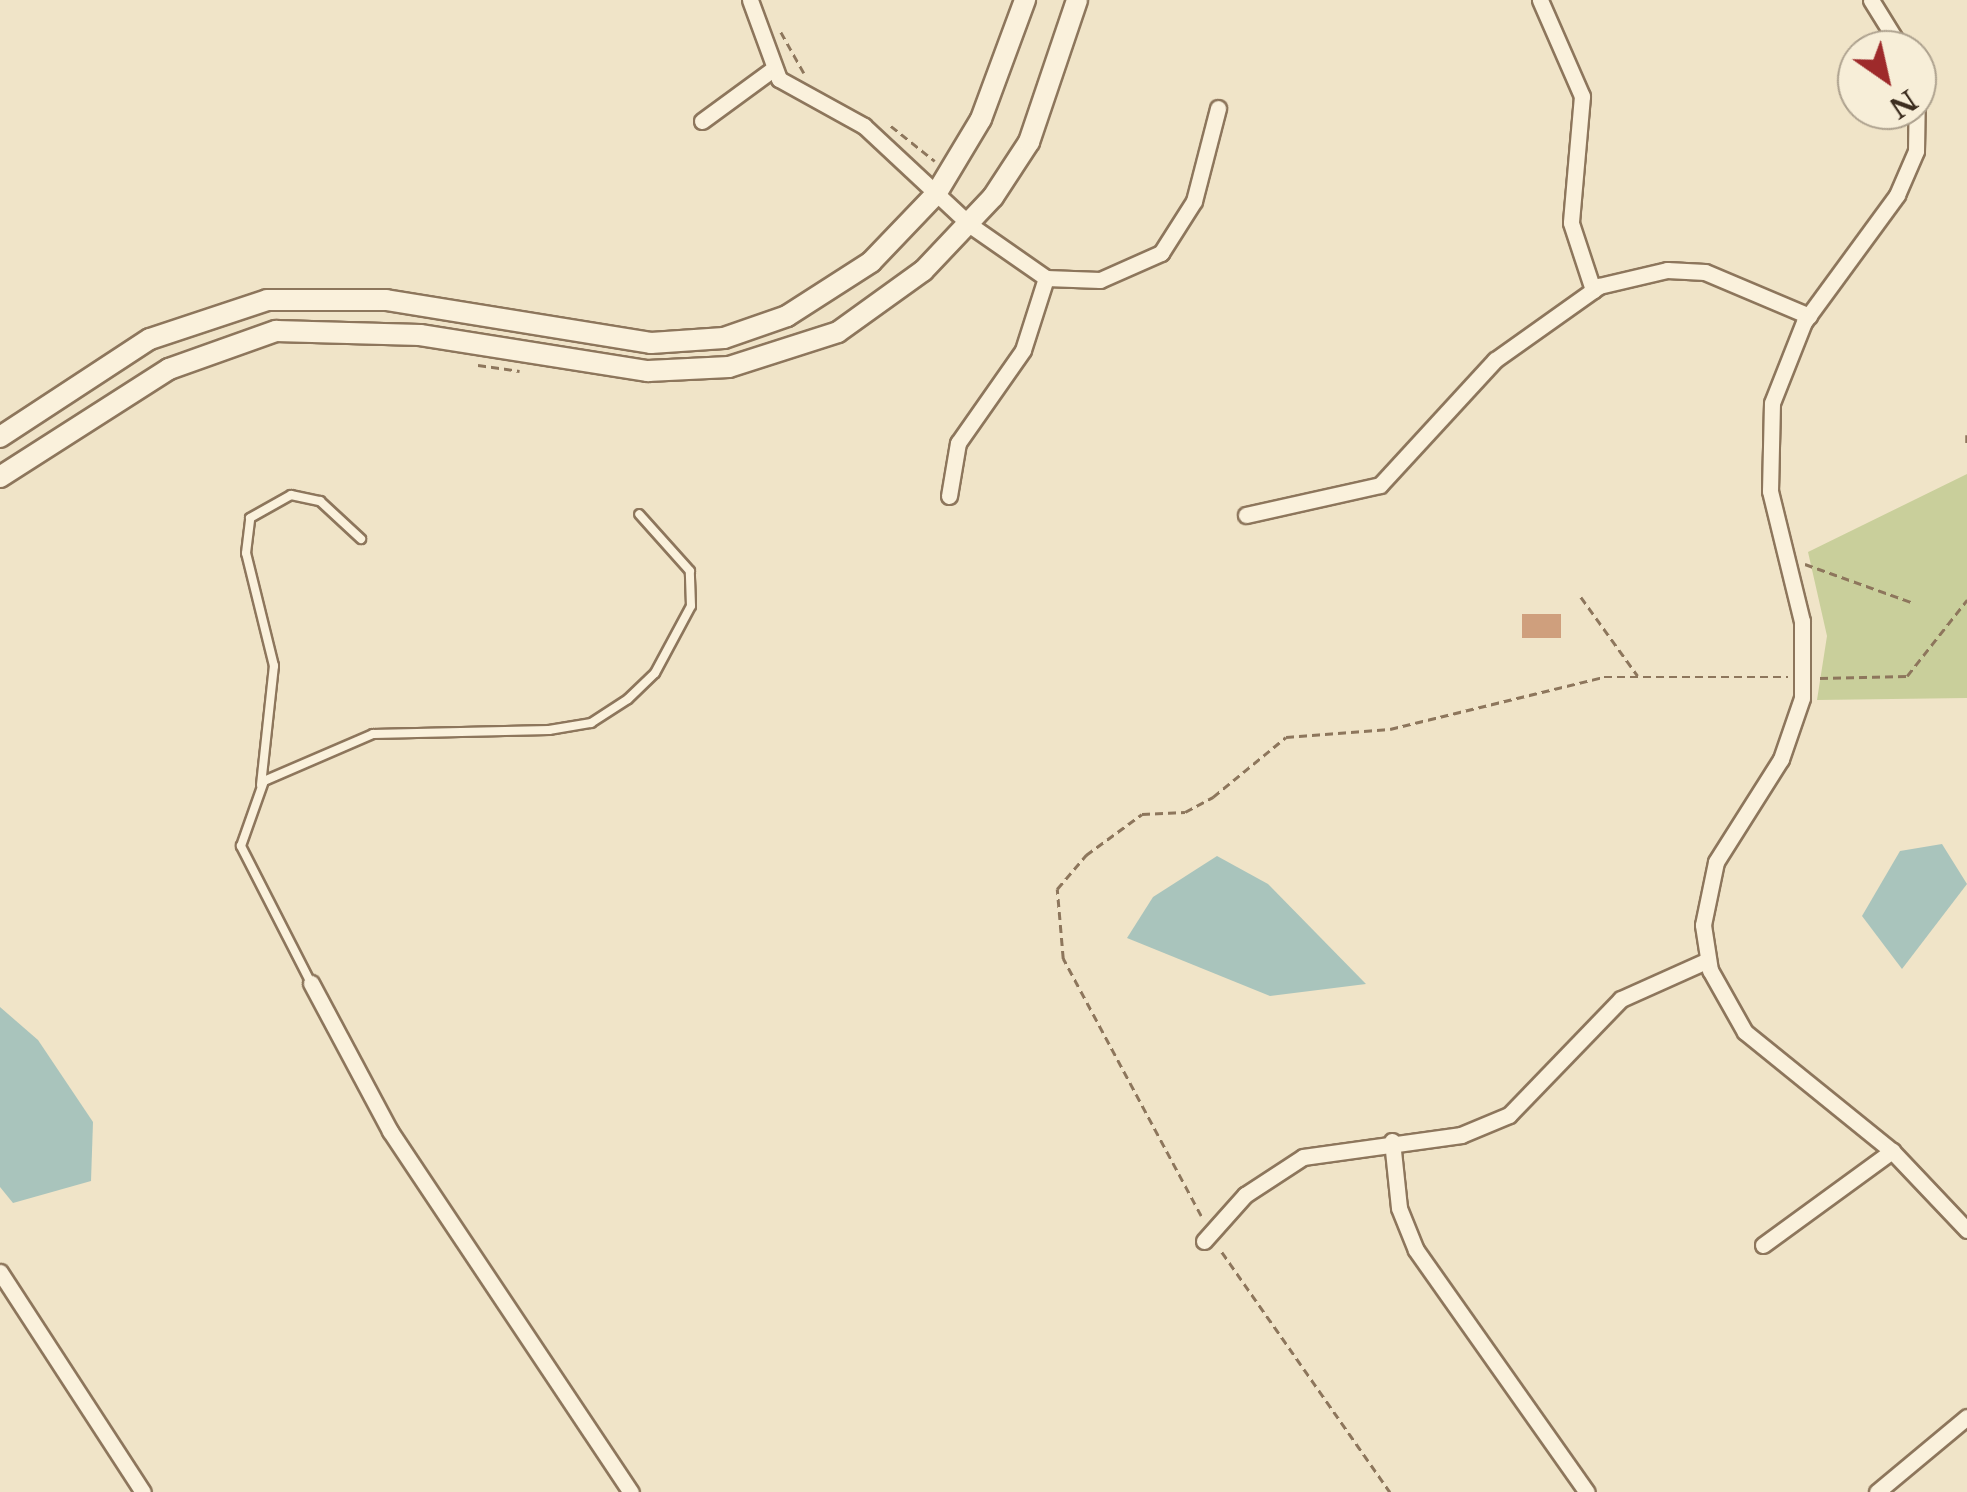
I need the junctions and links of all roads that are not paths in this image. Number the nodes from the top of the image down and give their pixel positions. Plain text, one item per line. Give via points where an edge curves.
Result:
1 (750, 0) edge
2 (1025, 0) edge
3 (1077, 0) edge
4 (1540, 0) edge
5 (1871, 0) edge
6 (1890, 30) edge
7 (773, 69) junction
8 (1218, 108) dead end
9 (702, 121) dead end
10 (1916, 130) edge
11 (936, 194) junction
12 (970, 225) junction
13 (1046, 278) junction
14 (1593, 290) junction
15 (1809, 316) junction
16 (0, 437) edge
17 (0, 477) edge
18 (949, 496) dead end
19 (639, 514) dead end
20 (1246, 515) dead end
21 (361, 539) dead end
22 (260, 790) junction
23 (1708, 960) junction
24 (311, 983) joint
25 (1392, 1142) junction
26 (1892, 1151) junction
27 (1967, 1230) edge
28 (1204, 1241) dead end
29 (1763, 1245) dead end
30 (0, 1272) edge
31 (1967, 1417) edge
32 (143, 1492) edge
33 (631, 1492) edge
34 (1587, 1492) edge
35 (1877, 1492) edge

1 - 7 street
2 - 11 street via 981,119
3 - 12 street via 1029,142
4 - 14 street via 1582,96 1571,223
5 - 6 street
7 - 9 street
7 - 11 street via 798,93 864,126
8 - 13 street via 1194,201 1161,252 1100,280
10 - 15 street via 1916,151 1897,196
11 - 12 street
11 - 16 street via 846,282 724,338 651,343 386,300 267,300 150,339
12 - 13 street
12 - 17 street via 867,315 764,360 631,370 400,332 276,331 168,369
13 - 18 street via 1023,350 958,443
14 - 15 street via 1686,269 1758,287
14 - 20 street via 1495,360 1380,484
15 - 23 street via 1781,372 1768,432 1770,492 1805,667 1790,738 1713,872
19 - 22 lane via 690,570 691,606 654,673 628,699 591,722 549,730 373,734 314,752
21 - 22 lane via 320,501 291,495 250,518 246,554 274,666
22 - 24 lane via 241,846 248,871
23 - 25 street via 1620,1000 1509,1115 1461,1136
23 - 26 street via 1744,1032
24 - 33 street via 390,1131
25 - 28 street via 1328,1150 1282,1168
25 - 34 street via 1396,1197 1416,1250
26 - 27 street
26 - 29 street
30 - 32 street
31 - 35 street

